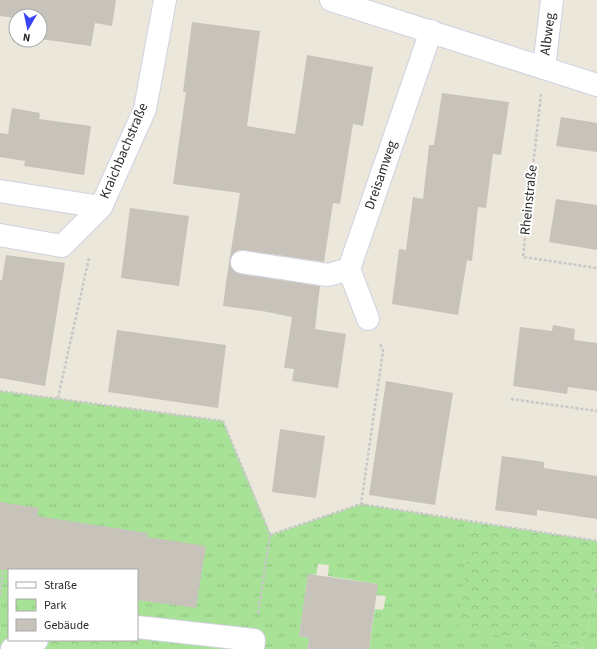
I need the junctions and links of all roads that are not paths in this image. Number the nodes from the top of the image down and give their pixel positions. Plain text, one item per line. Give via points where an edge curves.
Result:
1 (165, 0) edge
2 (331, 0) edge
3 (552, 0) edge
4 (431, 31) junction
5 (544, 68) junction
6 (597, 85) edge
7 (0, 191) edge
8 (101, 207) junction
9 (0, 235) edge
10 (242, 262) dead end
11 (349, 269) junction
12 (368, 319) road end
13 (138, 627) edge
14 (34, 641) edge
15 (254, 645) edge
16 (12, 649) edge

1 - 8 street, Kraichbachstraße via 145,109
2 - 4 street
3 - 5 street, Albweg
4 - 5 street
4 - 11 street, Dreisamweg
5 - 6 street
7 - 8 street, Kraichbachstraße
8 - 9 street, Kraichbachstraße via 62,246
10 - 11 street via 328,275
11 - 12 street
13 - 15 street
14 - 16 street

